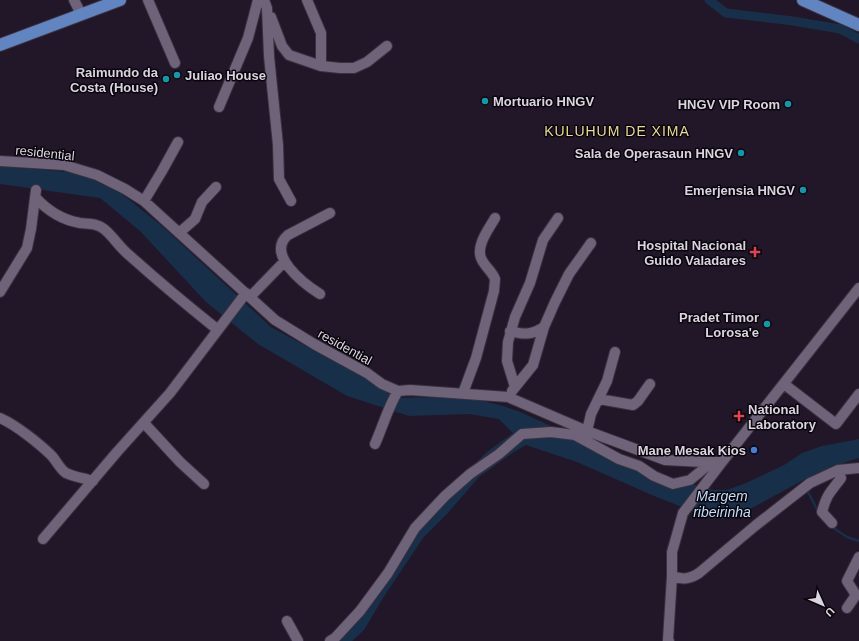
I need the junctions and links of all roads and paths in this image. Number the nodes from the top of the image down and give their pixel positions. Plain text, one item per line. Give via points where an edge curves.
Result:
1 (74, 0) edge
2 (120, 0) edge
3 (148, 0) edge
4 (258, 0) edge
5 (307, 0) edge
6 (803, 0) edge
7 (266, 4) edge
8 (81, 14) junction
9 (859, 25) edge
10 (0, 45) edge
11 (387, 46) dead end
12 (175, 63) dead end
13 (321, 66) junction
14 (219, 107) dead end
15 (178, 142) dead end
16 (0, 161) edge
17 (216, 187) dead end
18 (144, 201) junction
19 (291, 201) dead end
20 (330, 213) dead end
21 (495, 218) dead end
22 (558, 218) dead end
23 (179, 233) junction
24 (591, 243) dead end
25 (284, 262) junction
26 (859, 290) edge
27 (0, 292) edge
28 (320, 294) dead end
29 (246, 296) junction
30 (220, 327) junction
31 (544, 327) junction
32 (510, 331) junction
33 (615, 352) dead end
34 (650, 384) dead end
35 (784, 384) junction
36 (516, 387) junction
37 (398, 391) junction
38 (463, 393) junction
39 (859, 394) edge
40 (508, 397) junction
41 (599, 399) junction
42 (0, 418) edge
43 (144, 423) junction
44 (587, 431) junction
45 (375, 444) dead end
46 (717, 462) junction
47 (859, 468) edge
48 (838, 470) junction
49 (93, 481) junction
50 (204, 484) dead end
51 (832, 523) dead end
52 (44, 539) dead end
53 (859, 557) edge
54 (672, 576) junction
55 (847, 608) dead end
56 (287, 621) dead end
57 (298, 641) edge
58 (330, 641) edge
59 (668, 641) edge

1 - 8 street
2 - 8 main road
3 - 12 street
4 - 14 street via 248,38
5 - 13 street via 321,33
6 - 9 main road
7 - 13 street via 282,46 289,55
7 - 19 street via 279,179
8 - 10 main road
11 - 13 street via 367,62 354,68
15 - 18 street
16 - 18 street, residential via 64,165 97,175
17 - 23 street via 202,202 195,219
18 - 23 street, residential
20 - 25 street via 285,237 281,246
21 - 38 street via 482,242 480,253 481,259 495,279 494,291 476,358
22 - 32 street via 543,240 530,283
23 - 29 street, residential
24 - 31 street via 569,274
25 - 28 street via 306,286
25 - 29 street
26 - 35 street
27 - 30 street via 27,248 36,194 44,207 59,216 102,228 176,296
29 - 30 street
29 - 37 street, residential via 275,320
30 - 43 street
31 - 32 street via 526,335
31 - 36 street via 533,365
32 - 36 street via 506,361
33 - 41 street
34 - 41 street via 633,405
35 - 39 street via 836,424
35 - 46 street
36 - 40 street
37 - 38 street, residential
37 - 45 street via 389,406
38 - 40 street, residential
40 - 44 street, residential
41 - 44 street via 591,414
42 - 49 street via 21,430 52,456 67,473
43 - 49 street
43 - 50 street
44 - 46 street, residential via 665,460
46 - 54 street via 713,474 683,513 672,552
46 - 58 street via 690,480 673,484 575,435 551,432 522,434 470,474 415,528 388,573 360,611
47 - 48 street
48 - 51 street via 841,478 829,492 822,512
48 - 54 street via 810,483 691,578 681,579
49 - 52 street
53 - 55 street via 847,581 856,595
54 - 59 street
56 - 57 street

